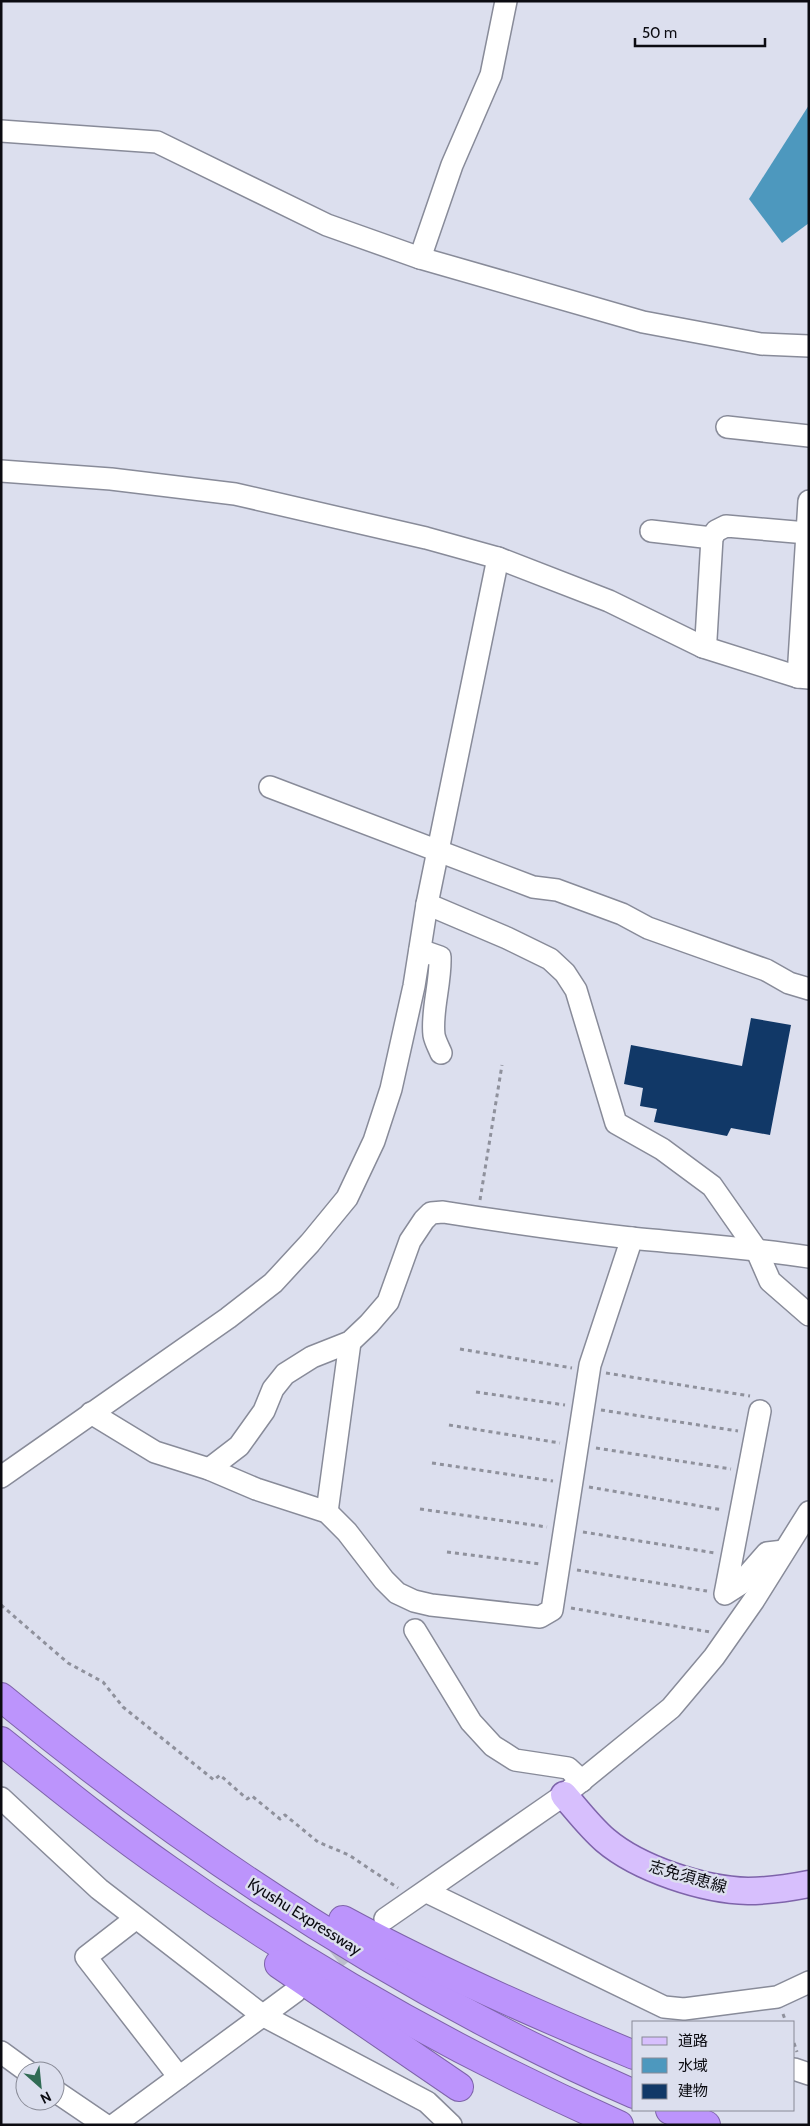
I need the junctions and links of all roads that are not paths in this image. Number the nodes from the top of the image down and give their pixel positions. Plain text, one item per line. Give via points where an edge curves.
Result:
1 (506, 1) edge
2 (1, 131) edge
3 (420, 258) junction
4 (809, 346) edge
5 (727, 428) dead end
6 (809, 436) edge
7 (1, 471) edge
8 (809, 501) edge
9 (651, 531) dead end
10 (807, 533) junction
11 (712, 538) junction
12 (498, 558) junction
13 (806, 619) edge
14 (703, 647) junction
15 (803, 678) edge
16 (270, 787) dead end
17 (438, 852) junction
18 (427, 904) junction
19 (420, 950) junction
20 (809, 989) edge
21 (441, 1053) dead end
22 (632, 1238) junction
23 (756, 1249) junction
24 (809, 1257) edge
25 (809, 1316) edge
26 (350, 1342) junction
27 (759, 1404) road end
28 (91, 1413) junction
29 (209, 1469) junction
30 (1, 1477) edge
31 (327, 1512) junction
32 (805, 1526) edge
33 (784, 1551) junction
34 (414, 1630) dead end
35 (1, 1697) edge
36 (1, 1741) edge
37 (55, 1742) junction
38 (573, 1788) junction
39 (1, 1798) edge
40 (75, 1801) junction
41 (809, 1884) edge
42 (421, 1896) junction
43 (135, 1918) junction
44 (385, 1920) dead end
45 (809, 1982) edge
46 (296, 1991) tunnel mouth
47 (262, 2015) junction
48 (1, 2052) edge
49 (632, 2054) edge
50 (15, 2062) edge
51 (795, 2069) edge
52 (809, 2074) edge
53 (180, 2077) junction
54 (459, 2087) dead end
55 (632, 2093) edge
56 (65, 2098) edge
57 (672, 2111) edge
58 (106, 2125) edge
59 (114, 2125) edge
60 (452, 2125) edge
61 (619, 2125) edge
62 (706, 2125) edge

1 - 3 street via 491,75 452,165
2 - 3 street via 157,142 327,226
3 - 4 street via 643,322 762,344
5 - 6 street
7 - 12 street via 111,479 235,494
8 - 10 street
9 - 11 street
10 - 11 street via 726,526 716,531
10 - 13 street
11 - 14 street
12 - 14 street via 609,601
12 - 17 street
13 - 15 street
14 - 15 street
16 - 17 street
17 - 18 street
17 - 20 street via 533,888 557,890 622,914 648,928 766,970 789,983
18 - 19 street
18 - 23 street via 550,959 564,973 576,990 616,1123 662,1149 712,1186
19 - 21 street via 440,957 441,977 434,1036
19 - 28 street via 391,1089 374,1141 347,1198 273,1283
22 - 23 street
22 - 26 street via 431,1213 410,1241 388,1302
22 - 31 street via 589,1371 552,1610 540,1617 431,1606 414,1601 397,1593 384,1580
23 - 24 street
23 - 25 street via 770,1281
26 - 29 street via 312,1357 285,1374 273,1389 264,1411 238,1446
26 - 31 street
27 - 33 street via 725,1594 739,1584 766,1553
28 - 29 street via 155,1452
28 - 30 street
29 - 31 street via 256,1489
32 - 33 street
33 - 38 street via 714,1657 671,1708
34 - 38 street via 471,1722 493,1746 515,1760 568,1768
35 - 37 highway, Kyushu Expressway
36 - 40 highway
37 - 49 highway via 256,1873 419,1960 504,2001
37 - 55 highway, Kyushu Expressway via 190,1842 324,1929 460,2009
38 - 41 main road, 志免須恵線 via 606,1841 633,1859 662,1872 718,1888 748,1891
38 - 42 street
39 - 43 street
40 - 54 highway via 210,1916
40 - 61 highway via 240,1919 364,1996 517,2078
42 - 44 street
42 - 45 street via 664,2007 684,2009 777,1996
43 - 47 street
43 - 53 street via 86,1956
46 - 47 street
47 - 53 street
47 - 60 street via 427,2102
48 - 50 street
51 - 52 street
53 - 59 street
56 - 58 street
57 - 62 highway

